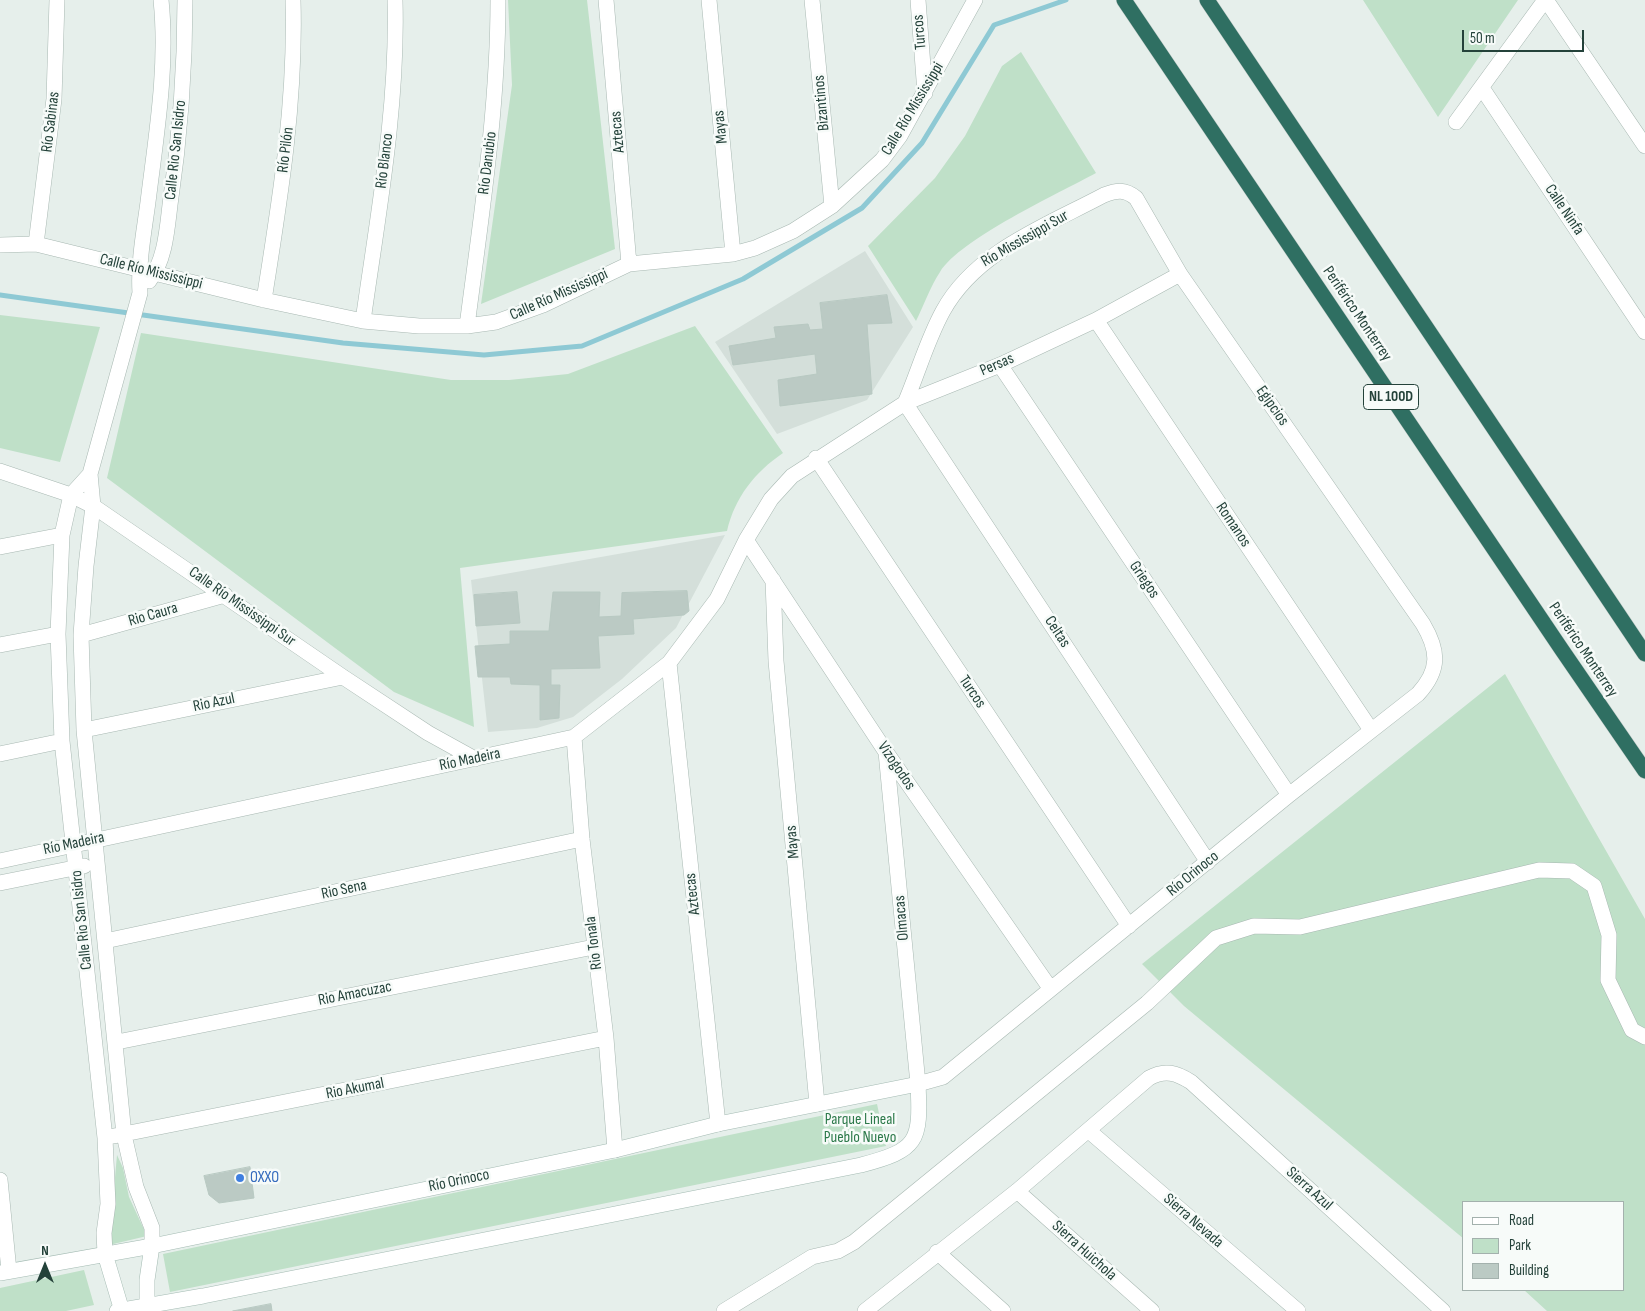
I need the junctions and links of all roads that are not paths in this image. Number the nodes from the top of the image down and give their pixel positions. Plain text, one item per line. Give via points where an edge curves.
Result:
1 (57, 0) edge
2 (161, 0) edge
3 (185, 0) edge
4 (293, 0) edge
5 (395, 0) edge
6 (498, 0) edge
7 (606, 0) edge
8 (709, 0) edge
9 (812, 0) edge
10 (918, 0) edge
11 (975, 0) edge
12 (1124, 0) edge
13 (1207, 0) edge
14 (1545, 0) edge
15 (1482, 88) junction
16 (925, 94) junction
17 (1456, 122) dead end
18 (1645, 146) edge
19 (1104, 195) joint
20 (832, 206) junction
21 (36, 244) junction
22 (0, 245) edge
23 (733, 254) junction
24 (629, 264) junction
25 (138, 269) junction
26 (155, 273) junction
27 (1180, 274) junction
28 (139, 298) junction
29 (264, 300) junction
30 (1096, 320) junction
31 (363, 321) junction
32 (467, 326) junction
33 (1645, 332) edge
34 (1000, 364) junction
35 (905, 403) junction
36 (816, 458) junction
37 (0, 471) edge
38 (90, 474) junction
39 (70, 495) junction
40 (93, 506) junction
41 (62, 535) junction
42 (746, 540) junction
43 (0, 547) edge
44 (773, 580) junction
45 (225, 595) junction
46 (58, 634) junction
47 (81, 635) junction
48 (1432, 639) joint
49 (0, 646) edge
50 (1645, 654) edge
51 (669, 663) junction
52 (343, 677) junction
53 (84, 730) junction
54 (1371, 730) junction
55 (574, 737) junction
56 (62, 742) junction
57 (886, 752) junction
58 (0, 754) edge
59 (475, 759) junction
60 (1645, 771) edge
61 (1289, 795) junction
62 (582, 839) junction
63 (94, 840) junction
64 (74, 844) junction
65 (0, 860) edge
66 (1208, 862) junction
67 (97, 863) junction
68 (76, 868) junction
69 (0, 883) edge
70 (1129, 926) junction
71 (106, 942) junction
72 (594, 947) junction
73 (1050, 988) junction
74 (1645, 1037) edge
75 (606, 1038) junction
76 (117, 1042) junction
77 (918, 1084) junction
78 (817, 1104) junction
79 (718, 1124) junction
80 (1089, 1131) junction
81 (124, 1135) junction
82 (105, 1138) junction
83 (615, 1150) junction
84 (0, 1180) edge
85 (1017, 1191) junction
86 (152, 1246) junction
87 (936, 1252) junction
88 (104, 1254) junction
89 (5, 1272) edge
90 (147, 1308) edge
91 (120, 1311) edge
92 (724, 1311) edge
93 (865, 1311) edge
94 (1002, 1311) edge
95 (1152, 1311) edge
96 (1298, 1311) edge
97 (1443, 1311) edge

1 - 21 street, Río Sabinas via 54,99
2 - 25 street, Calle Rio San Isidro via 161,82
3 - 26 street, Calle Rio San Isidro via 183,87 174,178 166,234
4 - 29 street, Río Pilón via 288,142
5 - 31 street, Río Blanco via 394,74 387,148
6 - 32 street, Río Danubio via 493,125
7 - 24 street, Aztecas
8 - 23 street, Mayas
9 - 20 street, Bizantinos
10 - 16 street, Turcos
11 - 16 street, Calle Río Mississippi
12 - 60 highway, Periférico Monterrey / NL 100D
13 - 50 highway
14 - 15 street
14 - 18 street
15 - 17 street
15 - 33 street, Calle Ninfa
16 - 20 street, Calle Río Mississippi via 882,160
19 - 27 street, Egipcios via 1122,191 1136,198
19 - 35 street, Río Mississippi Sur via 998,252 961,283 943,312
20 - 23 street, Calle Río Mississippi via 784,236
21 - 22 street, Calle Río Mississippi
21 - 25 street, Calle Río Mississippi
23 - 24 street, Calle Río Mississippi
24 - 32 street, Calle Río Mississippi via 536,307 496,322
25 - 26 street, Calle Río Mississippi
25 - 28 street, Calle Rio San Isidro
26 - 28 street, Calle Rio San Isidro
26 - 29 street, Calle Río Mississippi
27 - 30 street, Persas
27 - 48 street, Egipcios
28 - 38 street, Calle Rio San Isidro
29 - 31 street, Calle Río Mississippi
30 - 34 street, Persas
30 - 54 street, Romanos
31 - 32 street, Calle Río Mississippi
34 - 35 street, Persas
34 - 61 street, Griegos
35 - 36 street, Persas
35 - 66 street, Celtas
36 - 42 street, Río Madeira via 792,476 771,499
36 - 70 street, Turcos
37 - 39 street, Calle Río Mississippi Sur
38 - 39 street, Calle Rio San Isidro
38 - 40 street, Calle Rio San Isidro
39 - 40 street, Calle Río Mississippi Sur
39 - 41 street, Calle Rio San Isidro
40 - 45 street, Calle Río Mississippi Sur
40 - 47 street, Calle Rio San Isidro
41 - 43 street
41 - 46 street, Calle Rio San Isidro
42 - 44 street, Vizogodos
42 - 51 street, Río Madeira via 717,599
44 - 57 street, Vizogodos
44 - 78 street, Mayas via 776,661
45 - 47 street, Rio Caura
45 - 52 street, Calle Río Mississippi Sur
46 - 49 street
46 - 56 street, Calle Rio San Isidro
47 - 53 street, Calle Rio San Isidro
48 - 54 street, Río Orinoco via 1435,659 1429,682
51 - 55 street, Río Madeira
51 - 79 street, Aztecas
52 - 53 street, Rio Azul
52 - 59 street, Calle Río Mississippi Sur via 428,733
53 - 63 street, Calle Rio San Isidro
54 - 61 street, Río Orinoco
55 - 59 street, Río Madeira
55 - 62 street, Rio Tonala
56 - 58 street
56 - 64 street, Calle Rio San Isidro
57 - 73 street, Vizogodos
57 - 77 street, Olmacas
59 - 63 street, Río Madeira
61 - 66 street, Río Orinoco
62 - 71 street, Rio Sena
62 - 72 street, Rio Tonala
63 - 64 street, Río Madeira
63 - 67 street, Calle Rio San Isidro
64 - 65 street, Río Madeira
64 - 68 street, Calle Rio San Isidro
66 - 70 street, Río Orinoco
67 - 68 street, Río Madeira
67 - 71 street, Calle Rio San Isidro
68 - 69 street, Río Madeira
68 - 82 street, Calle Rio San Isidro
70 - 73 street, Río Orinoco
71 - 76 street, Calle Rio San Isidro
72 - 75 street, Rio Tonala
72 - 76 street, Rio Amacuzac
73 - 77 street, Río Orinoco via 943,1077
74 - 92 street via 1632,1030 1608,980 1609,935 1594,886 1572,871 1540,870 1300,927 1254,926 1216,938 1147,1003 854,1242 838,1251 812,1257
75 - 81 street, Rio Akumal
75 - 83 street, Rio Tonala
76 - 81 street, Calle Rio San Isidro
77 - 78 street, Río Orinoco
77 - 90 street via 918,1115 913,1141 904,1150 886,1158
78 - 79 street, Río Orinoco
79 - 83 street, Río Orinoco
80 - 85 street
80 - 96 street, Sierra Nevada
80 - 97 street, Sierra Azul via 1158,1073 1170,1072 1191,1082
81 - 82 street, Rio Akumal
81 - 86 street, Calle Rio San Isidro via 136,1187 152,1228
82 - 88 street, Calle Rio San Isidro via 108,1204
83 - 86 street, Río Orinoco
84 - 89 street
85 - 87 street
85 - 95 street, Sierra Huichola
86 - 88 street, Río Orinoco
86 - 90 street, Calle Rio San Isidro
87 - 93 street
87 - 94 street
88 - 89 street, Río Orinoco
88 - 91 street, Calle Rio San Isidro
90 - 91 street

